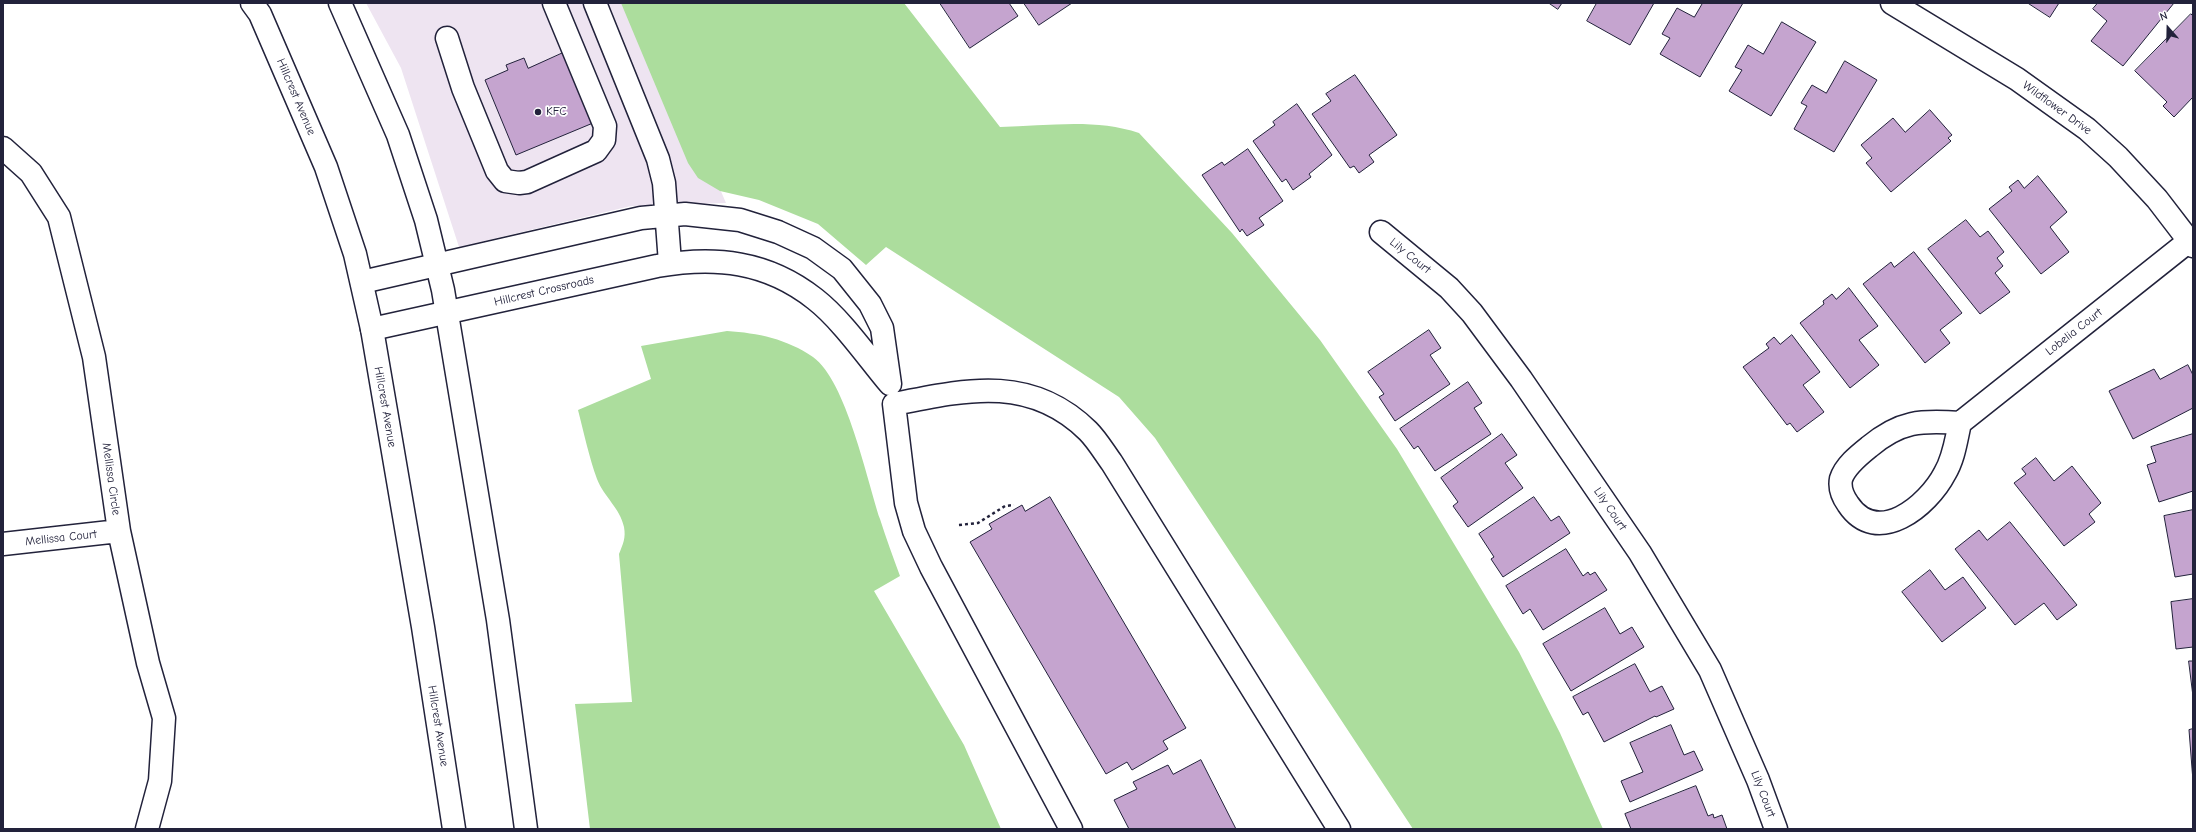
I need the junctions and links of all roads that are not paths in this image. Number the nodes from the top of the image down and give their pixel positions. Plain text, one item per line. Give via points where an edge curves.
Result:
1 (252, 3) edge
2 (340, 3) edge
3 (554, 3) edge
4 (595, 3) edge
5 (1892, 3) edge
6 (447, 38) dead end
7 (3, 148) edge
8 (667, 216) junction
9 (1381, 232) dead end
10 (2191, 244) edge
11 (670, 263) junction
12 (438, 266) junction
13 (362, 282) junction
14 (447, 313) junction
15 (372, 330) junction
16 (892, 394) junction
17 (1960, 424) junction
18 (119, 531) junction
19 (3, 544) edge
20 (147, 829) edge
21 (454, 829) edge
22 (526, 829) edge
23 (1071, 829) edge
24 (1339, 829) edge
25 (1776, 829) edge

1 - 13 street, Hillcrest Avenue via 260,14 326,167
2 - 12 street via 398,135
3 - 6 street via 605,126 604,140 596,151 527,182 505,181 497,171 463,88
4 - 8 street via 658,159 664,183
5 - 10 street, Wildflower Drive via 2017,79 2087,129 2118,157 2157,199
7 - 18 street, Mellissa Circle via 31,173 59,217 94,357
8 - 11 street
8 - 12 street via 641,218 594,228
8 - 16 street via 685,214 740,220 778,232 813,248 836,265 870,304 882,328
9 - 25 street, Lily Court via 1449,288 1472,313 1521,379 1640,553 1710,670 1758,780
10 - 17 street, Lobelia Court
11 - 14 street, Hillcrest Crossroads
11 - 16 street, Hillcrest Crossroads via 724,261 793,284 816,300 835,318
12 - 13 street
12 - 14 street
13 - 15 street, Hillcrest Avenue
14 - 15 street, Hillcrest Crossroads
14 - 22 street via 498,620
15 - 21 street, Hillcrest Avenue via 423,627
16 - 23 street via 906,503 914,531 931,568
16 - 24 street via 978,390 1035,396 1065,412 1089,431 1112,463
17 - 17 street via 1951,462 1945,474 1919,504 1902,517 1881,524 1865,521 1852,511 1843,497 1841,479 1858,457 1875,443 1908,424 1930,421
18 - 19 street, Mellissa Court
18 - 20 street, Mellissa Circle via 148,663 164,718 160,781

